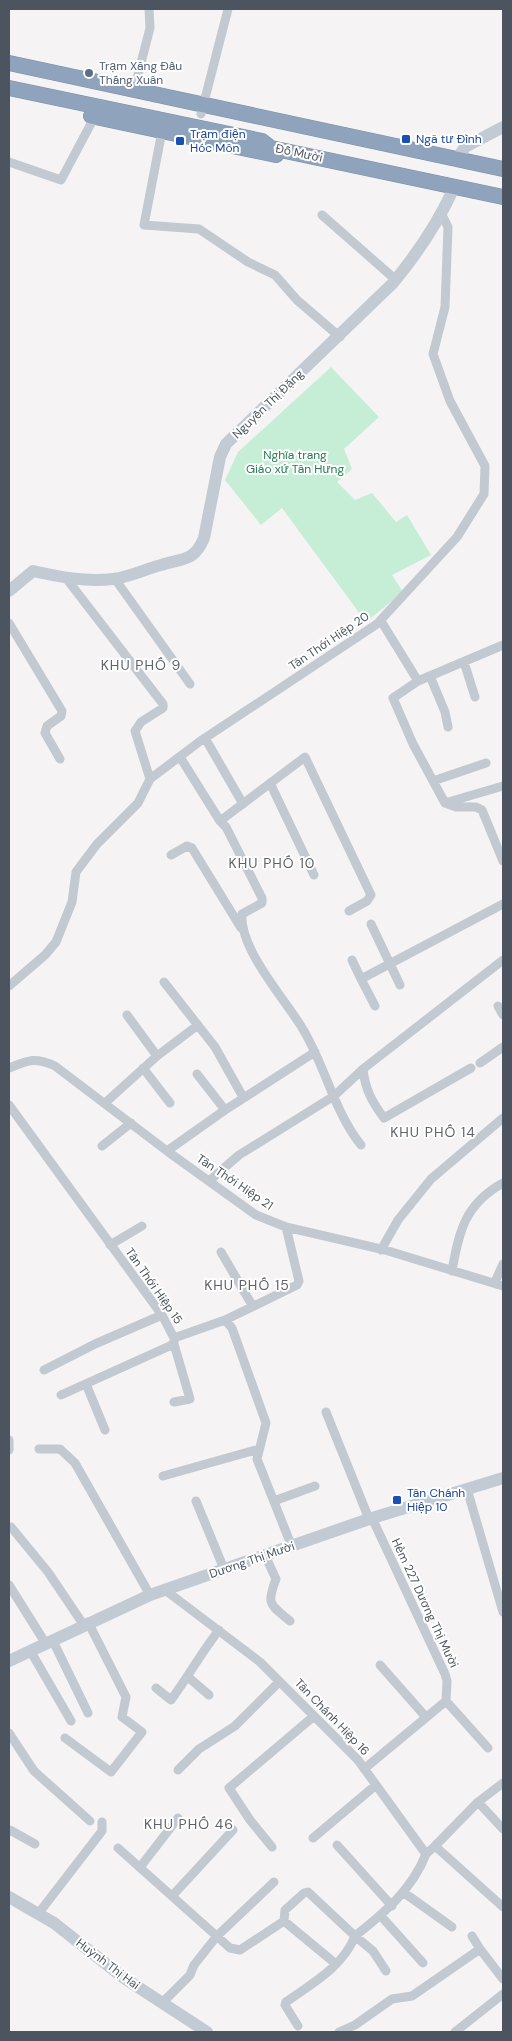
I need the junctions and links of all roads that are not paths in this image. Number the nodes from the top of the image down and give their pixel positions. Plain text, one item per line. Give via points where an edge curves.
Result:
1 (149, 9) edge
2 (228, 9) edge
3 (9, 63) edge
4 (9, 73) edge
5 (9, 88) edge
6 (134, 90) junction
7 (9, 98) edge
8 (202, 109) junction
9 (95, 116) junction
10 (503, 127) edge
11 (162, 131) junction
12 (457, 161) junction
13 (9, 162) edge
14 (503, 169) edge
15 (503, 174) edge
16 (453, 189) junction
17 (503, 197) edge
18 (503, 204) edge
19 (322, 215) dead end
20 (442, 215) junction
21 (396, 280) junction
22 (340, 337) junction
23 (66, 578) junction
24 (115, 579) junction
25 (9, 591) edge
26 (381, 621) junction
27 (9, 623) edge
28 (503, 646) edge
29 (464, 662) junction
30 (430, 676) junction
31 (418, 681) junction
32 (190, 684) dead end
33 (475, 697) dead end
34 (448, 727) dead end
35 (205, 738) junction
36 (180, 757) junction
37 (60, 759) dead end
38 (486, 763) dead end
39 (150, 780) junction
40 (433, 782) junction
41 (270, 783) junction
42 (503, 786) edge
43 (445, 803) junction
44 (243, 804) junction
45 (220, 821) junction
46 (171, 855) dead end
47 (503, 861) edge
48 (314, 875) dead end
49 (503, 904) edge
50 (349, 912) dead end
51 (371, 924) dead end
52 (241, 928) junction
53 (352, 960) dead end
54 (503, 960) edge
55 (390, 964) junction
56 (361, 979) junction
57 (164, 982) dead end
58 (400, 985) dead end
59 (9, 986) edge
60 (375, 1006) dead end
61 (498, 1006) dead end
62 (128, 1015) dead end
63 (503, 1015) edge
64 (198, 1025) junction
65 (314, 1052) junction
66 (502, 1052) edge
67 (157, 1056) junction
68 (480, 1063) dead end
69 (9, 1068) edge
70 (143, 1068) junction
71 (471, 1068) dead end
72 (363, 1069) junction
73 (197, 1074) dead end
74 (334, 1096) junction
75 (243, 1097) junction
76 (105, 1103) junction
77 (170, 1104) dead end
78 (9, 1105) edge
79 (225, 1110) junction
80 (503, 1118) edge
81 (131, 1123) junction
82 (102, 1146) dead end
83 (361, 1146) dead end
84 (166, 1151) junction
85 (209, 1181) junction
86 (503, 1183) edge
87 (142, 1226) dead end
88 (286, 1228) junction
89 (110, 1245) junction
90 (381, 1250) junction
91 (221, 1252) dead end
92 (503, 1264) edge
93 (452, 1271) junction
94 (499, 1284) edge
95 (252, 1305) junction
96 (162, 1316) junction
97 (225, 1320) junction
98 (174, 1341) junction
99 (44, 1370) dead end
100 (86, 1384) junction
101 (61, 1395) dead end
102 (174, 1402) dead end
103 (326, 1412) dead end
104 (105, 1430) dead end
105 (9, 1440) edge
106 (40, 1449) dead end
107 (259, 1449) junction
108 (9, 1450) edge
109 (163, 1476) dead end
110 (503, 1478) edge
111 (315, 1486) dead end
112 (467, 1489) junction
113 (196, 1501) dead end
114 (274, 1501) junction
115 (370, 1518) junction
116 (11, 1527) dead end
117 (292, 1547) junction
118 (265, 1555) junction
119 (224, 1569) junction
120 (9, 1585) edge
121 (164, 1590) junction
122 (150, 1595) junction
123 (503, 1612) edge
124 (290, 1621) dead end
125 (86, 1623) junction
126 (219, 1630) junction
127 (49, 1643) junction
128 (31, 1652) junction
129 (9, 1661) edge
130 (380, 1665) dead end
131 (188, 1677) junction
132 (279, 1682) junction
133 (156, 1688) dead end
134 (209, 1695) dead end
135 (446, 1701) junction
136 (88, 1713) dead end
137 (314, 1716) junction
138 (425, 1716) junction
139 (71, 1721) dead end
140 (9, 1733) edge
141 (65, 1738) dead end
142 (488, 1748) dead end
143 (364, 1769) junction
144 (178, 1770) dead end
145 (503, 1783) edge
146 (376, 1785) junction
147 (478, 1802) junction
148 (178, 1818) dead end
149 (90, 1821) dead end
150 (102, 1822) dead end
151 (503, 1829) edge
152 (233, 1830) dead end
153 (9, 1832) edge
154 (313, 1838) dead end
155 (35, 1844) dead end
156 (338, 1845) dead end
157 (435, 1846) junction
158 (272, 1847) dead end
159 (118, 1848) dead end
160 (426, 1854) junction
161 (140, 1866) junction
162 (274, 1882) dead end
163 (403, 1892) junction
164 (173, 1895) junction
165 (9, 1897) edge
166 (392, 1906) junction
167 (503, 1907) edge
168 (38, 1914) junction
169 (380, 1916) junction
170 (284, 1922) junction
171 (452, 1927) dead end
172 (217, 1936) junction
173 (355, 1936) junction
174 (472, 1936) dead end
175 (480, 1949) junction
176 (424, 1963) dead end
177 (336, 1964) junction
178 (386, 1970) dead end
179 (503, 1979) edge
180 (503, 1994) edge
181 (162, 2003) junction
182 (298, 2026) dead end
183 (207, 2032) edge
184 (338, 2032) edge
185 (455, 2032) edge

1 - 6 street via 150,28
2 - 8 street
3 - 6 highway, Đỗ Mười
4 - 8 highway, Đỗ Mười
5 - 16 highway, Đỗ Mười via 262,141 271,148
6 - 8 highway, Đỗ Mười
7 - 9 highway, Đỗ Mười
8 - 12 highway, Đỗ Mười via 262,126 277,125
9 - 11 highway, Đỗ Mười
9 - 13 street via 61,180
10 - 12 street via 465,147
11 - 16 highway, Đỗ Mười
11 - 22 street via 144,225 199,229 248,262 275,275 296,300
12 - 14 highway, Đỗ Mười
12 - 15 highway, Đỗ Mười
16 - 17 highway, Đỗ Mười
16 - 18 highway, Đỗ Mười
16 - 20 street, Nguyễn Thị Đặng
19 - 21 street
20 - 21 street, Nguyễn Thị Đặng via 418,254
20 - 26 street, Tân Thới Hiệp 20 via 448,228 444,307 433,354 442,385 485,466 484,494 457,537
21 - 22 street, Nguyễn Thị Đặng
22 - 24 street, Nguyễn Thị Đặng via 226,444 220,457 199,550 188,559
23 - 24 street, Nguyễn Thị Đặng
23 - 25 street, Nguyễn Thị Đặng via 33,571
23 - 39 street via 162,704 163,708 141,722 135,731
24 - 32 street
26 - 31 street
26 - 35 street, Tân Thới Hiệp 20
27 - 37 street via 62,711 61,716 47,726 45,733
28 - 29 street
29 - 30 street
29 - 33 street
30 - 31 street
30 - 34 street
31 - 40 street via 393,698
35 - 36 street, Tân Thới Hiệp 20
35 - 44 street
36 - 39 street, Tân Thới Hiệp 20
36 - 45 street
38 - 40 street
39 - 59 street, Tân Thới Hiệp 20 via 138,803 96,844 76,872 72,902 56,942
40 - 43 street
41 - 44 street
41 - 48 street
41 - 50 street via 305,757 371,895
42 - 43 street
43 - 47 street via 456,808 482,810
44 - 45 street
45 - 52 street via 262,898 262,904 242,914
46 - 52 street via 188,846 192,848
49 - 55 street
51 - 55 street
52 - 65 street via 266,977 302,1027
53 - 56 street
54 - 72 street
55 - 56 street
55 - 58 street
56 - 60 street
57 - 64 street
61 - 63 street
62 - 67 street
64 - 67 street
64 - 75 street via 215,1047
65 - 74 street
65 - 75 street
66 - 68 street
67 - 70 street
69 - 76 street, Tân Thới Hiệp 21 via 40,1059 55,1066
70 - 76 street
70 - 77 street
71 - 72 street via 384,1118 370,1099
72 - 74 street
73 - 79 street
74 - 83 street via 348,1130
74 - 85 street via 239,1155
75 - 79 street
76 - 81 street, Tân Thới Hiệp 21
78 - 89 street, Tân Thới Hiệp 15
79 - 84 street
80 - 90 street via 431,1179 398,1220
81 - 82 street
81 - 84 street, Tân Thới Hiệp 21
84 - 85 street, Tân Thới Hiệp 21
85 - 88 street, Tân Thới Hiệp 21 via 256,1215
86 - 93 street via 486,1192 467,1217 457,1243
87 - 89 street
88 - 90 street, Tân Thới Hiệp 21
88 - 95 street, Tân Thới Hiệp 15 via 299,1281 297,1285
89 - 96 street, Tân Thới Hiệp 15
90 - 93 street, Tân Thới Hiệp 21
91 - 95 street
92 - 94 street
93 - 94 street, Tân Thới Hiệp 21
95 - 97 street, Tân Thới Hiệp 15
96 - 98 street, Tân Thới Hiệp 15
96 - 99 street
97 - 98 street, Tân Thới Hiệp 15
97 - 107 street via 232,1328 266,1423
98 - 100 street
98 - 102 street via 190,1399
100 - 101 street
100 - 104 street
103 - 115 street, Hẻm 227 Dương Thị Mười
105 - 108 street
106 - 122 street via 60,1448 75,1463
107 - 109 street
107 - 114 street via 257,1459
110 - 112 street, Dương Thị Mười
111 - 114 street
112 - 115 street, Dương Thị Mười
112 - 123 street
113 - 119 street
114 - 117 street
115 - 117 street, Dương Thị Mười
115 - 135 street, Hẻm 227 Dương Thị Mười via 445,1674
116 - 125 street
117 - 118 street, Dương Thị Mười
118 - 119 street, Dương Thị Mười
118 - 124 street via 276,1579 268,1597 270,1603
119 - 121 street, Dương Thị Mười
120 - 127 street
121 - 122 street, Dương Thị Mười
121 - 126 street, Tân Chánh Hiệp 16
122 - 125 street, Dương Thị Mười
125 - 127 street, Dương Thị Mười
125 - 141 street via 126,1698 122,1717 142,1732 111,1772
126 - 131 street
126 - 132 street, Tân Chánh Hiệp 16 via 260,1662
127 - 128 street, Dương Thị Mười
127 - 136 street
128 - 129 street, Dương Thị Mười
128 - 139 street
130 - 138 street
131 - 133 street via 170,1700
131 - 134 street
132 - 137 street, Tân Chánh Hiệp 16
132 - 144 street via 235,1726 199,1749
135 - 138 street
135 - 142 street
137 - 143 street, Tân Chánh Hiệp 16
137 - 158 street via 229,1788
138 - 143 street
140 - 149 street via 34,1771
143 - 146 street, Tân Chánh Hiệp 16
145 - 147 street
146 - 154 street
146 - 160 street, Tân Chánh Hiệp 16
147 - 151 street
147 - 157 street
148 - 161 street
150 - 168 street via 102,1832
152 - 164 street
153 - 155 street
156 - 166 street
157 - 160 street
157 - 167 street
159 - 161 street
160 - 163 street via 420,1870
161 - 164 street
162 - 172 street
163 - 166 street
163 - 171 street
164 - 172 street
165 - 168 street, Huỳnh Thị Hai
166 - 169 street
168 - 181 street, Huỳnh Thị Hai
169 - 173 street
169 - 176 street
170 - 172 street via 240,1950 230,1948
170 - 173 street via 285,1910 308,1892
170 - 177 street
172 - 181 street via 190,1975
173 - 177 street via 352,1945
173 - 178 street via 373,1951
174 - 175 street
175 - 179 street
175 - 184 street via 412,1996 392,1999 355,2025
177 - 182 street via 284,2005
180 - 185 street
181 - 183 street, Huỳnh Thị Hai

